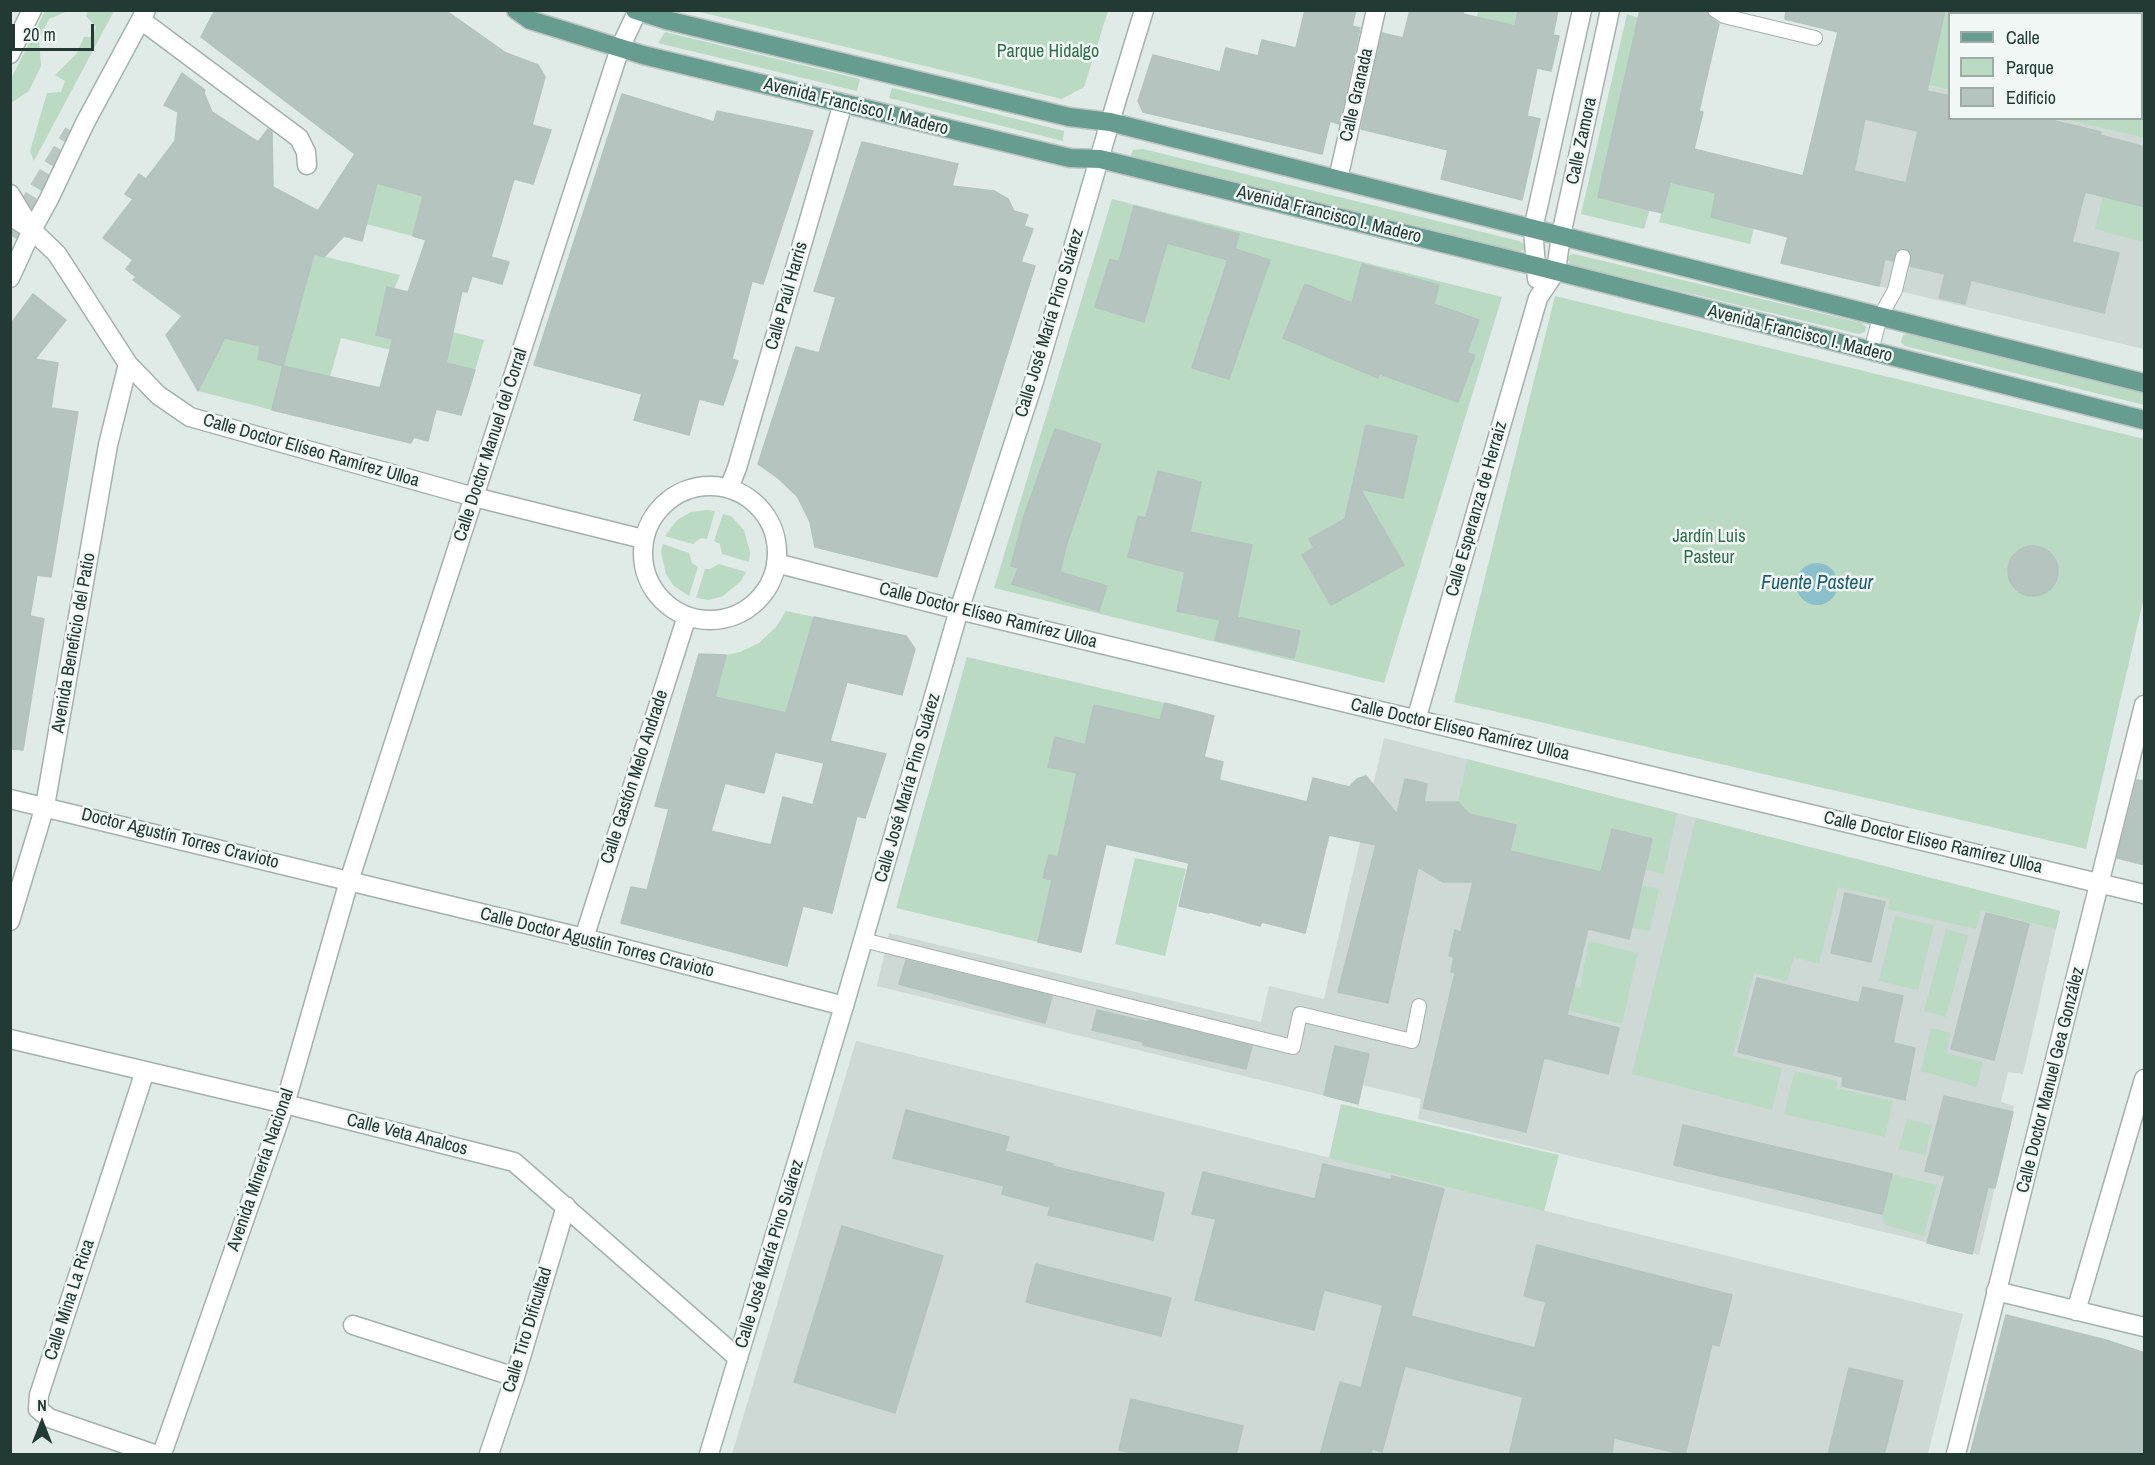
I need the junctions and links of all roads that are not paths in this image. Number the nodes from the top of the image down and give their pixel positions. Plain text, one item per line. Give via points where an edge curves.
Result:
1 (32, 10) edge
2 (516, 10) edge
3 (1144, 10) edge
4 (1376, 10) edge
5 (1582, 10) edge
6 (1610, 10) edge
7 (1715, 10) edge
8 (637, 11) edge
9 (144, 15) edge
10 (1815, 38) dead end
11 (620, 48) junction
12 (10, 54) edge
13 (843, 104) junction
14 (1110, 122) junction
15 (1100, 159) junction
16 (307, 165) dead end
17 (1338, 179) junction
18 (10, 194) edge
19 (10, 216) edge
20 (1533, 229) junction
21 (32, 230) junction
22 (1561, 235) junction
23 (1904, 257) dead end
24 (1536, 266) junction
25 (1556, 271) junction
26 (10, 278) edge
27 (1538, 298) junction
28 (1880, 317) junction
29 (1871, 351) junction
30 (128, 364) junction
31 (2145, 382) edge
32 (2145, 420) edge
33 (729, 488) junction
34 (474, 497) junction
35 (644, 539) junction
36 (776, 563) junction
37 (959, 610) junction
38 (687, 616) junction
39 (2145, 705) edge
40 (1416, 720) junction
41 (10, 799) edge
42 (45, 806) junction
43 (349, 881) junction
44 (2101, 883) junction
45 (2145, 894) edge
46 (10, 921) edge
47 (584, 938) junction
48 (863, 940) junction
49 (844, 1006) junction
50 (1419, 1006) dead end
51 (10, 1039) edge
52 (145, 1071) junction
53 (2145, 1079) edge
54 (285, 1104) junction
55 (566, 1206) junction
56 (1996, 1291) junction
57 (2076, 1311) junction
58 (353, 1325) dead end
59 (2145, 1328) edge
60 (738, 1358) junction
61 (515, 1377) junction
62 (154, 1455) edge
63 (162, 1455) edge
64 (489, 1455) edge
65 (709, 1455) edge
66 (1956, 1455) edge

1 - 12 street
2 - 11 main road, Avenida Francisco I. Madero via 530,20
3 - 14 street, Calle José María Pino Suárez
4 - 17 street, Calle Granada
5 - 20 street, Calle Zamora
6 - 22 street, Calle Zamora
7 - 10 lane via 1724,16
8 - 11 street, Calle Doctor Manuel del Corral
8 - 14 main road, Avenida Francisco I. Madero via 1069,117
9 - 16 street via 299,138
9 - 21 street
11 - 13 main road, Avenida Francisco I. Madero
11 - 34 street, Calle Doctor Manuel del Corral
13 - 15 main road, Avenida Francisco I. Madero via 1070,159
13 - 33 street, Calle Paúl Harris
14 - 15 street, Calle José María Pino Suárez
14 - 17 main road, Avenida Francisco I. Madero
15 - 24 main road, Avenida Francisco I. Madero
15 - 37 street, Calle José María Pino Suárez via 1035,378
17 - 20 main road, Avenida Francisco I. Madero
18 - 21 street, Calle Doctor Elíseo Ramírez Ulloa
19 - 21 street
20 - 22 main road, Avenida Francisco I. Madero
20 - 24 street, Calle Zamora
21 - 26 street
21 - 30 street, Calle Doctor Elíseo Ramírez Ulloa via 57,254
22 - 25 street, Calle Zamora
22 - 28 main road, Avenida Francisco I. Madero
23 - 28 lane via 1895,290
24 - 25 main road, Avenida Francisco I. Madero
24 - 27 street, Calle Esperanza de Herraiz
25 - 27 street, Calle Esperanza de Herraiz
25 - 29 main road, Avenida Francisco I. Madero
27 - 40 street, Calle Esperanza de Herraiz
28 - 29 lane
28 - 31 main road, Avenida Francisco I. Madero
29 - 32 main road, Avenida Francisco I. Madero
30 - 34 street, Calle Doctor Elíseo Ramírez Ulloa via 158,395 190,417
30 - 42 street, Avenida Beneficio del Patio via 108,445
33 - 35 street via 692,488 675,495 650,521
33 - 36 street via 747,496 761,509 777,544
34 - 35 street, Calle Doctor Elíseo Ramírez Ulloa
34 - 43 street, Calle Doctor Manuel del Corral
35 - 38 street via 646,577 656,594
36 - 37 street, Calle Doctor Elíseo Ramírez Ulloa
36 - 38 street via 765,590 744,610 726,618 707,620
37 - 40 street, Calle Doctor Elíseo Ramírez Ulloa
37 - 48 street, Calle José María Pino Suárez
38 - 47 street, Calle Gastón Melo Andrade
39 - 44 street, Calle Doctor Manuel Gea González
40 - 44 street, Calle Doctor Elíseo Ramírez Ulloa
41 - 42 street, Doctor Agustín Torres Cravioto
42 - 43 street, Doctor Agustín Torres Cravioto
42 - 46 street, Avenida Beneficio del Patio
43 - 47 street, Calle Doctor Agustín Torres Cravioto
43 - 54 street, Avenida Minería Nacional
44 - 45 street, Calle Doctor Elíseo Ramírez Ulloa
44 - 56 street, Calle Doctor Manuel Gea González
47 - 49 street, Calle Doctor Agustín Torres Cravioto
48 - 49 street, Calle José María Pino Suárez
48 - 50 lane via 1293,1047 1300,1014 1412,1041
49 - 60 street, Calle José María Pino Suárez
51 - 52 street, Calle Veta Analcos
52 - 54 street, Calle Veta Analcos
52 - 62 street, Calle Mina La Rica via 39,1395 38,1409 49,1418
53 - 57 street
54 - 55 street, Calle Veta Analcos via 514,1162
54 - 63 street, Avenida Minería Nacional
55 - 60 street, Calle Veta Analcos
55 - 61 street, Calle Tiro Dificultad
56 - 57 street
56 - 66 street, Calle Doctor Manuel Gea González
57 - 59 street
58 - 61 street
60 - 65 street, Calle José María Pino Suárez
61 - 64 street, Calle Tiro Dificultad

